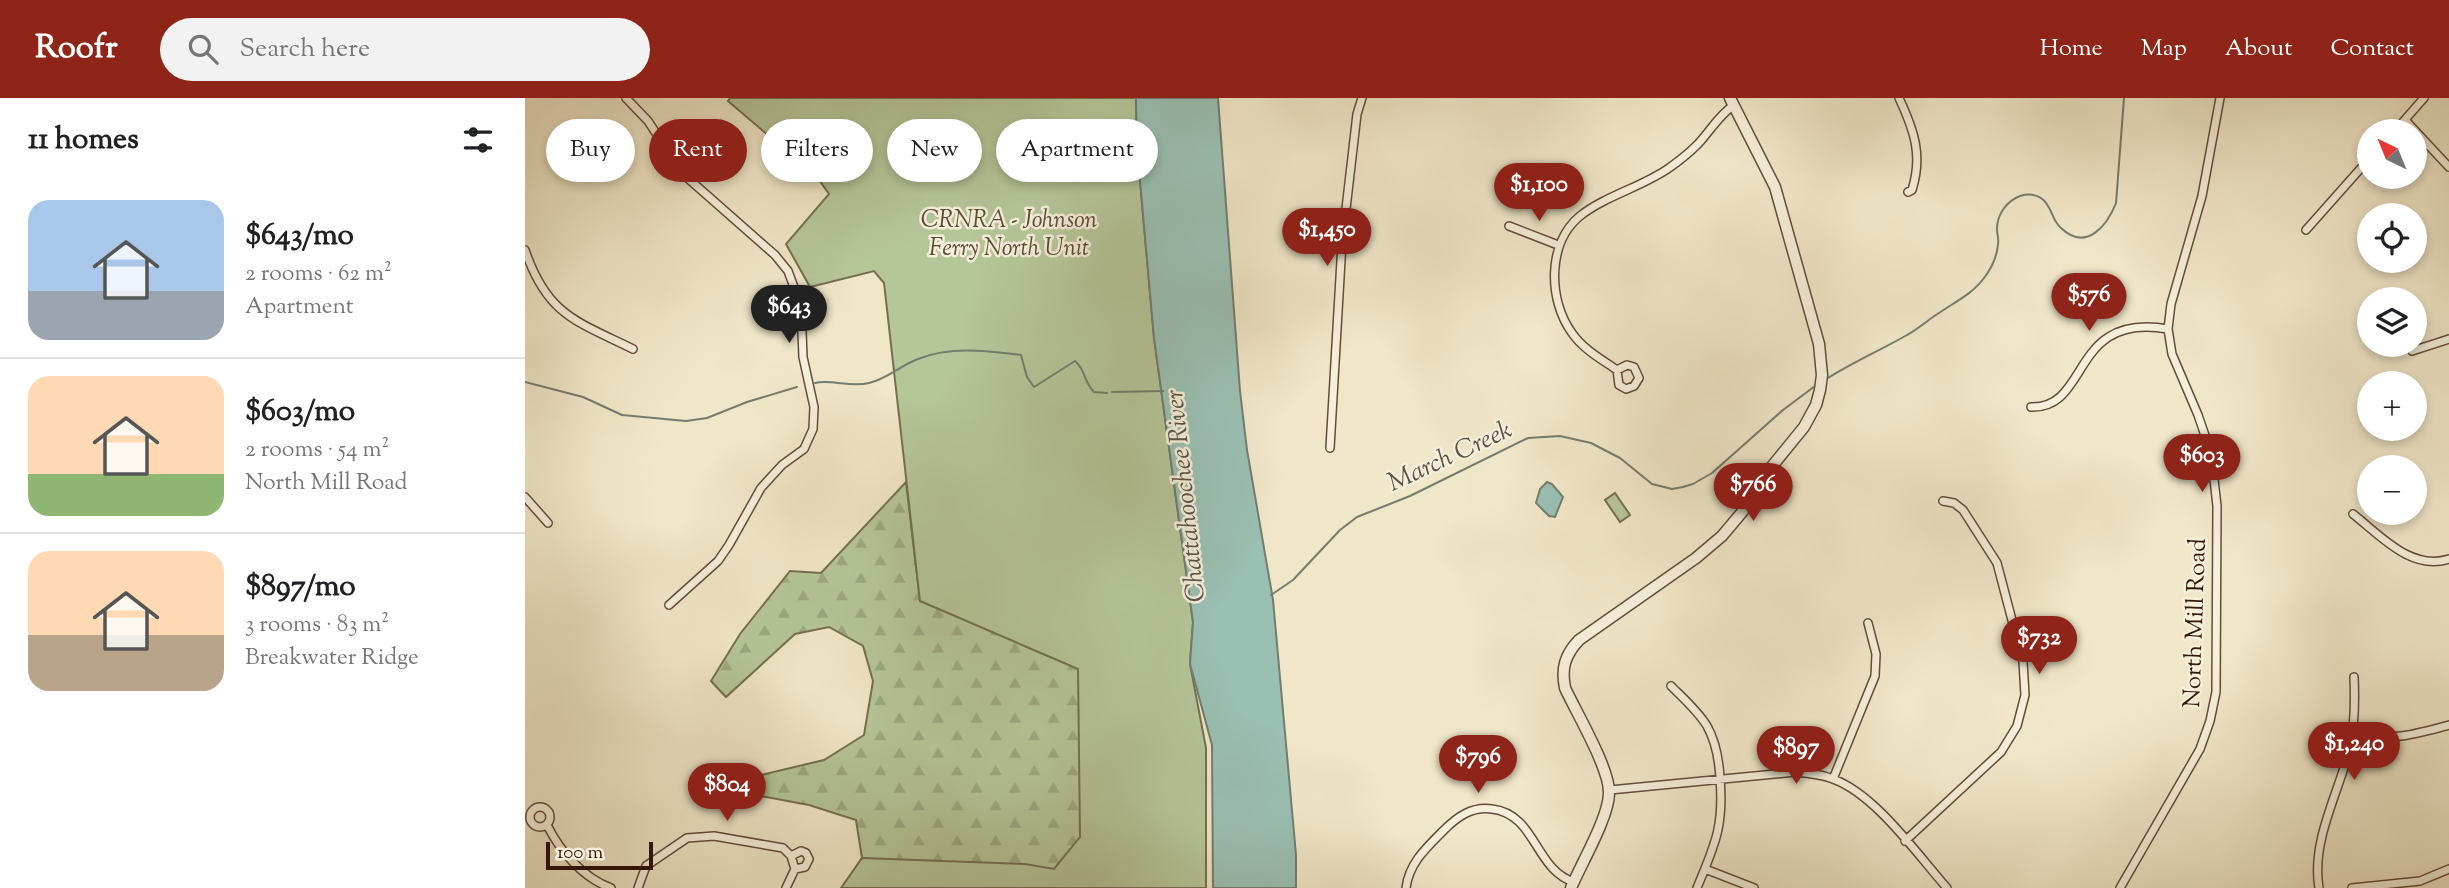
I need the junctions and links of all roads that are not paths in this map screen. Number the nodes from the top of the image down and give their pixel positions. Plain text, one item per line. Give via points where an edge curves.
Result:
1 (626, 98) edge
2 (1362, 98) edge
3 (1899, 98) edge
4 (2220, 98) edge
5 (2424, 98) edge
6 (1732, 102) edge
7 (2407, 119) edge
8 (2427, 143) edge
9 (2449, 167) edge
10 (2357, 173) edge
11 (1908, 192) dead end
12 (1509, 226) dead end
13 (2306, 230) dead end
14 (1558, 245) junction
15 (525, 250) edge
16 (2168, 329) junction
17 (2449, 339) edge
18 (2427, 346) edge
19 (633, 349) dead end
20 (1617, 370) dead end
21 (2031, 407) dead end
22 (1330, 448) dead end
23 (525, 497) edge
24 (1943, 501) dead end
25 (2353, 514) dead end
26 (548, 523) dead end
27 (2449, 559) edge
28 (669, 605) dead end
29 (1868, 623) dead end
30 (2354, 677) dead end
31 (1671, 686) dead end
32 (2449, 725) edge
33 (2352, 735) junction
34 (1720, 779) junction
35 (1833, 779) junction
36 (1610, 790) junction
37 (528, 809) edge
38 (547, 825) junction
39 (1905, 841) junction
40 (791, 856) junction
41 (795, 869) junction
42 (1705, 869) junction
43 (2449, 869) edge
44 (1572, 885) edge
45 (611, 888) edge
46 (638, 888) edge
47 (786, 888) edge
48 (1406, 888) edge
49 (1697, 888) edge
50 (1754, 888) edge
51 (1947, 888) edge
52 (2120, 888) edge
53 (2319, 888) edge
54 (2352, 888) edge

1 - 28 street via 648,121 683,174 775,254 788,271 801,306 803,357 814,407 813,429 804,449 761,488 718,561
2 - 22 street via 1342,243
3 - 11 street via 1918,149 1916,177
4 - 16 street, North Mill Road via 2202,196
5 - 7 street
6 - 14 street via 1685,156 1647,182 1580,216
6 - 36 street via 1775,187 1819,344 1820,390 1804,427 1722,536 1569,650 1562,676 1565,688
8 - 9 street
10 - 13 street
12 - 14 street
14 - 20 street via 1555,280 1565,322 1572,335
15 - 19 street via 537,282 554,304
16 - 21 street via 2138,326 2112,334 2094,349 2058,398
16 - 52 street, North Mill Road via 2172,354 2204,430 2215,477 2215,692 2200,750
17 - 18 street
23 - 26 street
24 - 39 street via 1963,510 1997,563 2023,662 2025,695 2017,726 2001,752
25 - 27 street via 2412,558 2431,563
29 - 35 street via 1876,654 1875,676
30 - 33 street
31 - 34 street via 1707,727
32 - 33 street via 2397,738
33 - 53 street via 2319,846
34 - 35 street via 1795,772
34 - 36 street
34 - 42 street via 1721,823
35 - 39 street via 1867,798
36 - 44 street via 1604,815
37 - 38 street via 534,825
37 - 38 street via 546,809
38 - 45 street via 578,867
39 - 51 street
40 - 41 street
40 - 41 street via 801,851 808,856 805,867
40 - 46 street via 771,844 698,835 646,866
41 - 47 street
42 - 49 street
42 - 50 street
43 - 54 street via 2420,881
44 - 48 street via 1553,871 1520,821 1487,808 1470,811 1452,822 1420,854

